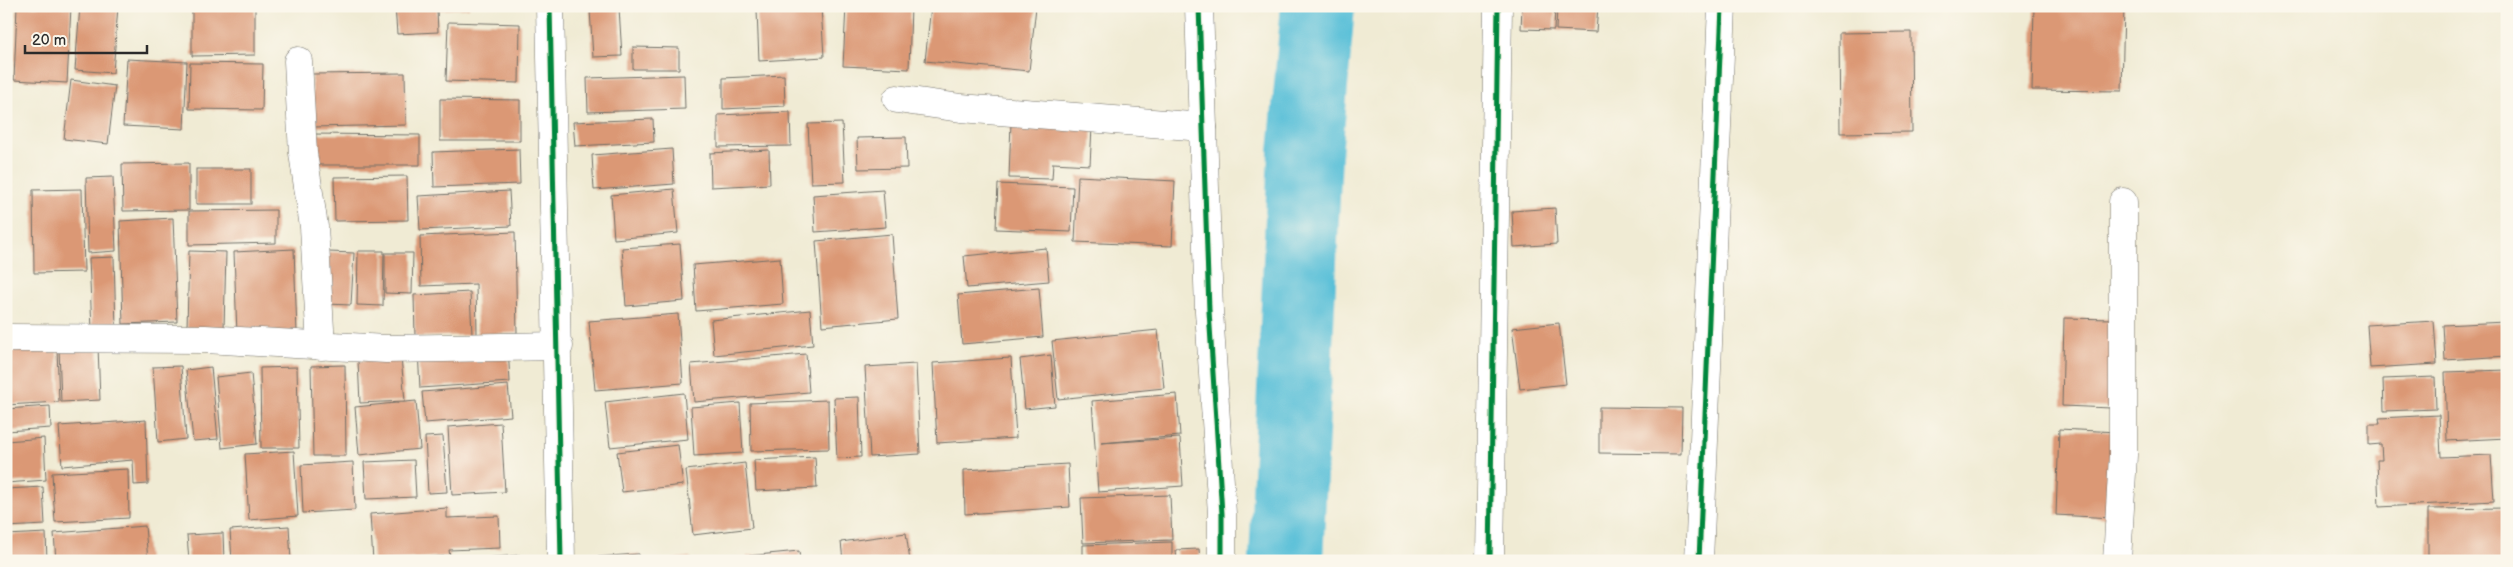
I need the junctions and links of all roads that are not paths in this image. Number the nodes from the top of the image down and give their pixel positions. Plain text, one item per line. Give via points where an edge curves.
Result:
1 (550, 6) edge
2 (1200, 6) edge
3 (1498, 6) edge
4 (1722, 6) edge
5 (298, 61) dead end
6 (897, 99) dead end
7 (1203, 127) junction
8 (2123, 202) dead end
9 (6, 338) edge
10 (320, 346) junction
11 (559, 346) junction
12 (562, 561) edge
13 (1222, 561) edge
14 (1490, 561) edge
15 (1699, 561) edge
16 (2117, 561) edge

1 - 11 street
2 - 7 street
3 - 14 street
4 - 15 street
5 - 10 street via 303,153 314,227
6 - 7 street via 961,108
7 - 13 street
8 - 16 street via 2123,455
9 - 10 street via 205,339
10 - 11 street via 386,349
11 - 12 street

